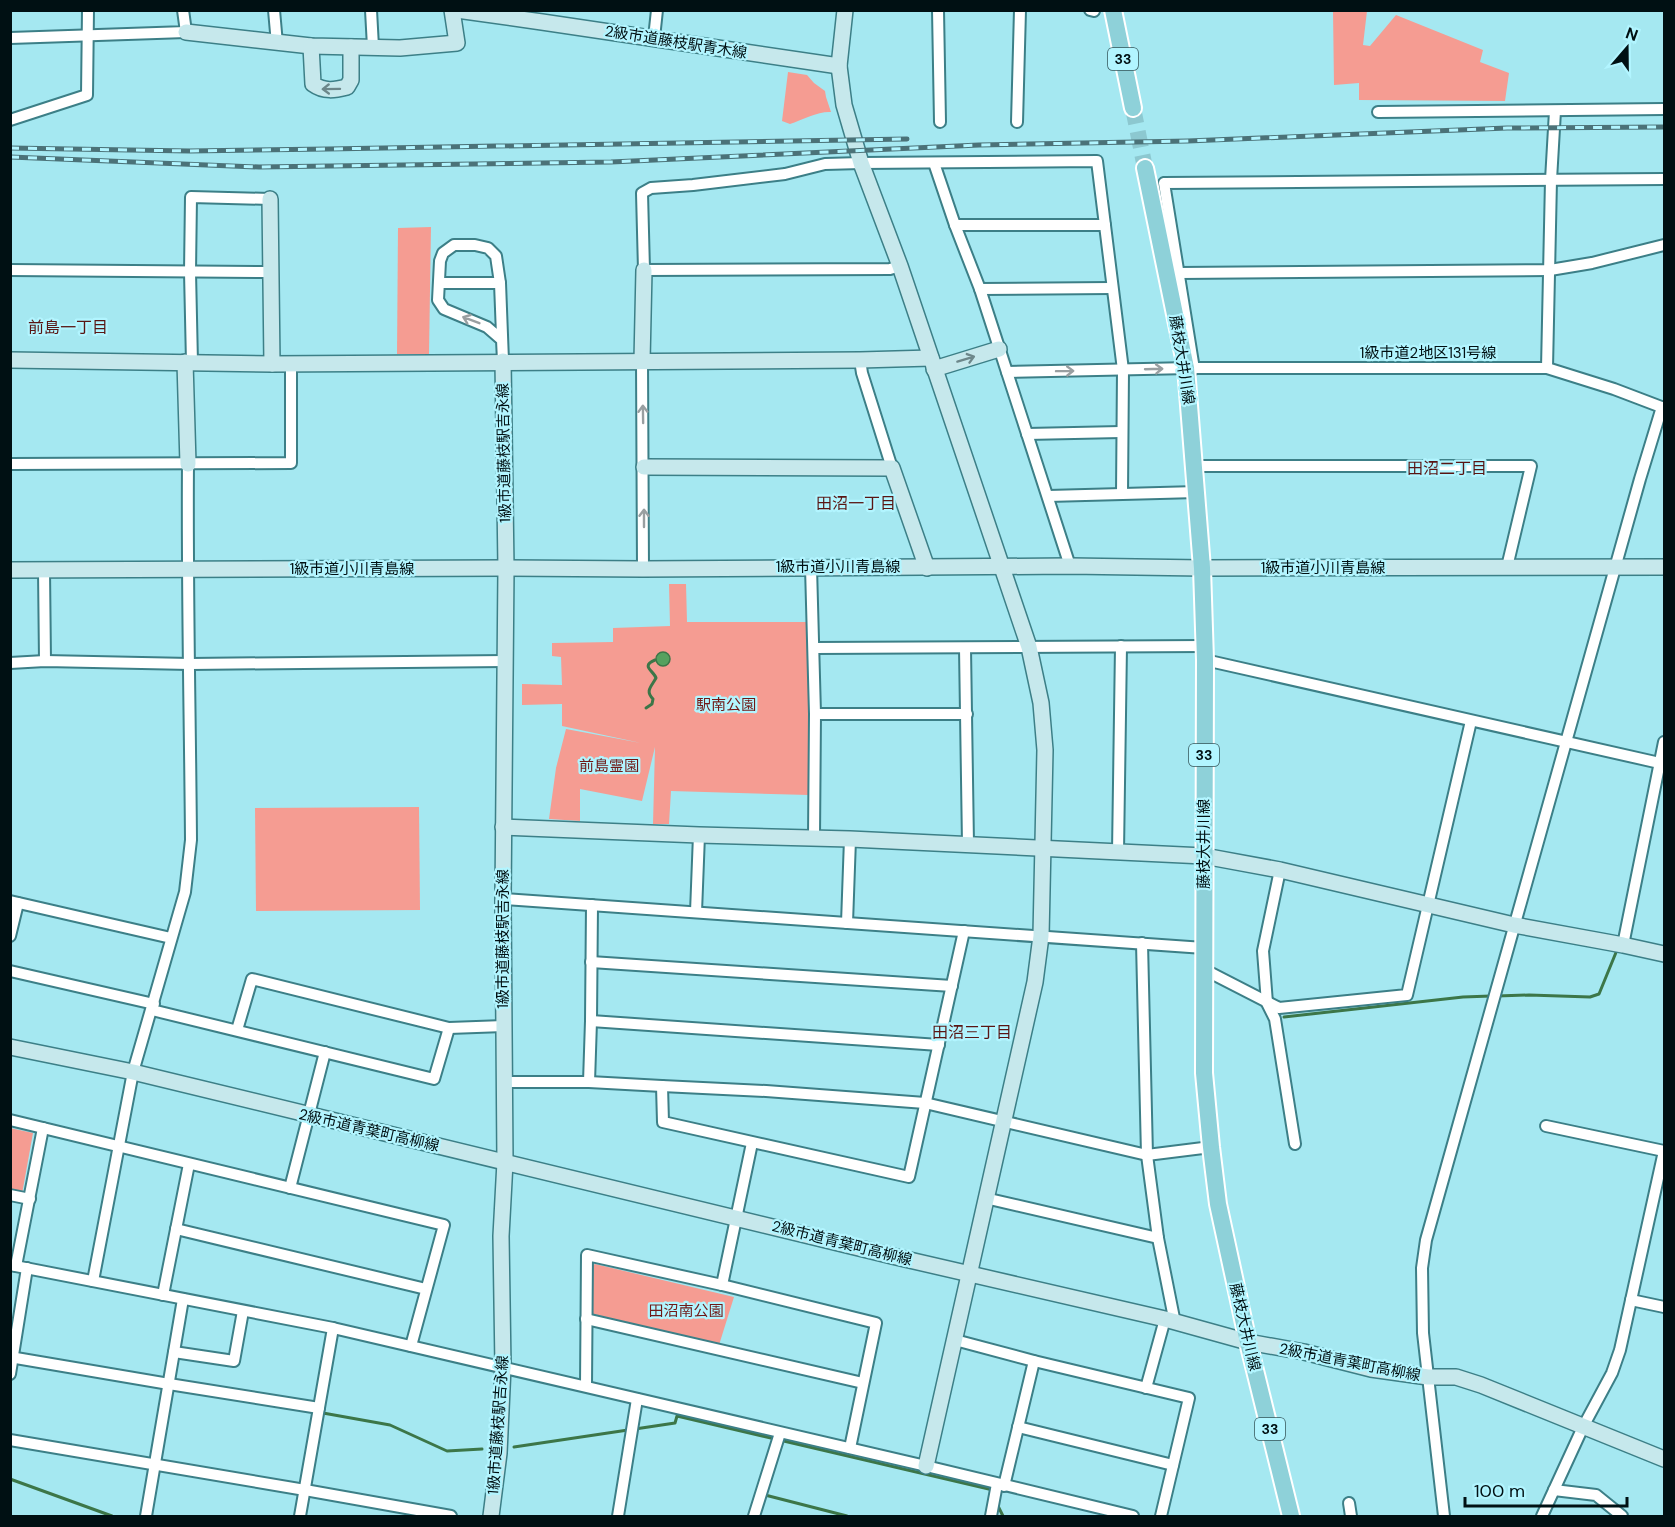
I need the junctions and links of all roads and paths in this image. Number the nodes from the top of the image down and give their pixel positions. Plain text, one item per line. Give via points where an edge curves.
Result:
1 (88, 10) edge
2 (183, 10) edge
3 (274, 10) edge
4 (371, 10) edge
5 (452, 10) edge
6 (457, 10) edge
7 (657, 10) edge
8 (845, 10) edge
9 (938, 10) edge
10 (1020, 10) edge
11 (1113, 10) edge
12 (542, 16) edge
13 (186, 32) junction
14 (88, 36) junction
15 (10, 38) edge
16 (654, 38) junction
17 (277, 44) junction
18 (310, 46) junction
19 (351, 46) junction
20 (373, 47) junction
21 (838, 66) junction
22 (1133, 108) tunnel mouth
23 (1665, 109) edge
24 (1555, 111) junction
25 (1378, 112) dead end
26 (10, 120) edge
27 (940, 122) dead end
28 (1017, 122) dead end
29 (861, 163) junction
30 (934, 163) junction
31 (1145, 168) tunnel mouth
32 (1665, 179) edge
33 (1551, 180) junction
34 (270, 199) joint
35 (955, 225) junction
36 (1105, 225) junction
37 (1665, 245) edge
38 (900, 266) junction
39 (10, 270) edge
40 (644, 270) junction
41 (1550, 270) junction
42 (190, 272) junction
43 (270, 272) junction
44 (1179, 273) junction
45 (439, 283) junction
46 (500, 283) junction
47 (1112, 288) junction
48 (980, 289) junction
49 (999, 350) junction
50 (10, 360) edge
51 (860, 360) junction
52 (642, 361) junction
53 (189, 362) junction
54 (503, 362) junction
55 (932, 363) junction
56 (272, 364) junction
57 (291, 364) junction
58 (1190, 368) junction
59 (1547, 368) junction
60 (1123, 370) junction
61 (1007, 372) junction
62 (1663, 407) edge
63 (1121, 432) junction
64 (1027, 434) junction
65 (10, 464) edge
66 (188, 464) junction
67 (1195, 466) junction
68 (644, 467) junction
69 (892, 468) junction
70 (1197, 492) junction
71 (1122, 493) junction
72 (1048, 496) junction
73 (1070, 566) junction
74 (1616, 566) junction
75 (811, 567) junction
76 (1002, 567) junction
77 (1507, 567) junction
78 (1665, 567) edge
79 (506, 568) junction
80 (927, 568) junction
81 (1202, 568) junction
82 (644, 569) junction
83 (10, 570) edge
84 (44, 570) junction
85 (187, 570) junction
86 (1121, 646) junction
87 (1029, 647) junction
88 (814, 648) junction
89 (965, 648) junction
90 (1205, 653) junction
91 (45, 661) junction
92 (506, 661) junction
93 (10, 663) edge
94 (190, 664) junction
95 (815, 714) junction
96 (967, 714) junction
97 (1471, 721) junction
98 (1665, 742) edge
99 (1566, 743) junction
100 (1662, 764) edge
101 (503, 827) junction
102 (699, 835) junction
103 (814, 838) junction
104 (850, 839) junction
105 (968, 844) junction
106 (1044, 848) junction
107 (1118, 852) junction
108 (1204, 856) junction
109 (1280, 870) junction
110 (503, 899) junction
111 (14, 902) edge
112 (592, 905) junction
113 (1428, 905) junction
114 (696, 912) junction
115 (847, 923) junction
116 (1514, 925) junction
117 (964, 931) junction
118 (10, 936) edge
119 (1041, 936) junction
120 (171, 938) junction
121 (1142, 943) junction
122 (1623, 945) junction
123 (1204, 948) junction
124 (1665, 954) edge
125 (591, 962) junction
126 (1205, 970) junction
127 (10, 971) edge
128 (952, 986) junction
129 (1267, 1003) junction
130 (153, 1007) junction
131 (591, 1020) junction
132 (504, 1026) junction
133 (449, 1028) junction
134 (237, 1030) junction
135 (939, 1046) junction
136 (10, 1047) edge
137 (325, 1052) junction
138 (133, 1072) junction
139 (505, 1082) junction
140 (589, 1082) junction
141 (662, 1086) junction
142 (926, 1103) junction
143 (309, 1115) junction
144 (10, 1120) edge
145 (1003, 1122) junction
146 (1546, 1126) dead end
147 (43, 1128) junction
148 (752, 1143) junction
149 (1295, 1144) dead end
150 (118, 1146) junction
151 (1210, 1147) junction
152 (1664, 1151) edge
153 (1147, 1155) junction
154 (505, 1162) junction
155 (189, 1164) junction
156 (290, 1188) junction
157 (10, 1195) edge
158 (986, 1198) junction
159 (30, 1199) junction
160 (737, 1218) junction
161 (176, 1229) junction
162 (1158, 1238) junction
163 (18, 1266) edge
164 (969, 1273) junction
165 (93, 1281) junction
166 (722, 1285) junction
167 (426, 1289) junction
168 (163, 1295) junction
169 (183, 1299) junction
170 (1631, 1300) junction
171 (1665, 1307) edge
172 (243, 1311) junction
173 (585, 1319) junction
174 (1170, 1321) junction
175 (333, 1328) junction
176 (954, 1340) junction
177 (1248, 1342) junction
178 (411, 1346) junction
179 (174, 1352) junction
180 (12, 1357) edge
181 (1034, 1361) junction
182 (503, 1367) junction
183 (10, 1374) edge
184 (1428, 1377) junction
185 (863, 1383) junction
186 (169, 1384) junction
187 (586, 1386) junction
188 (1146, 1388) junction
189 (637, 1398) junction
190 (319, 1408) junction
191 (1018, 1427) junction
192 (1583, 1427) junction
193 (778, 1438) junction
194 (10, 1440) edge
195 (850, 1448) junction
196 (1665, 1459) edge
197 (156, 1464) junction
198 (1173, 1465) junction
199 (926, 1466) junction
200 (999, 1487) junction
201 (306, 1490) junction
202 (1554, 1490) junction
203 (1349, 1503) dead end
204 (146, 1516) edge
205 (300, 1516) edge
206 (451, 1516) edge
207 (491, 1516) edge
208 (618, 1516) edge
209 (754, 1516) edge
210 (991, 1516) edge
211 (1133, 1516) edge
212 (1161, 1516) edge
213 (1291, 1516) edge
214 (1351, 1516) edge
215 (1444, 1516) edge
216 (1542, 1516) edge
217 (1622, 1516) edge

1 - 14 street
2 - 13 street
3 - 17 street
4 - 20 street
5 - 20 street via 457,43
6 - 12 street, 2級市道藤枝駅青木線
7 - 16 street
8 - 21 street
9 - 27 street
10 - 28 street
11 - 22 main road, 33
12 - 16 street, 2級市道藤枝駅青木線
13 - 14 street
13 - 17 street
14 - 15 street
14 - 26 street via 87,95
16 - 21 street, 2級市道藤枝駅青木線
17 - 18 street
18 - 19 street
19 -> 18 street via 351,80 347,87 336,90 322,90 313,84
19 - 20 street
21 - 29 street via 844,105
23 - 24 street
24 - 25 street
24 - 33 street
29 - 30 street
29 - 38 street
29 - 40 street via 825,164 785,174 651,188 642,193
30 - 35 street
30 - 36 street via 1097,161
31 - 58 main road, 藤枝大井川線 / 33
32 - 33 street
33 - 41 street
33 - 44 street via 1164,183
34 - 42 street via 191,197
34 - 43 street
35 - 36 street
35 - 48 street
36 - 47 street
37 - 41 street
38 - 40 street
38 - 55 street
39 - 42 street
40 - 52 street
41 - 44 street
41 - 59 street
42 - 43 street
42 - 53 street
43 - 56 street
44 - 58 street
45 - 46 street
45 - 46 street, 1級市道藤枝駅吉永線 via 443,253 454,245 465,244 488,248 496,256
54 -> 45 street, 1級市道藤枝駅吉永線 via 502,340 487,327 444,309 438,300
46 - 54 street, 1級市道藤枝駅吉永線
47 - 48 street
47 - 60 street
48 - 49 street
55 -> 49 street
49 - 61 street
50 - 53 street
51 - 52 street
51 - 55 street
51 - 69 street
52 - 54 street
68 -> 52 street
53 - 56 street
53 - 66 street
54 - 57 street
54 - 79 street, 1級市道藤枝駅吉永線
55 - 76 street
56 - 57 street
57 - 66 street via 291,463
58 - 59 street, 1級市道2地区131号線
60 -> 58 street, 1級市道2地区131号線
58 - 67 main road, 藤枝大井川線 / 33
59 - 62 street, 1級市道2地区131号線
61 -> 60 street, 1級市道2地区131号線
60 - 63 street
61 - 64 street
62 - 74 street
63 - 64 street
63 - 71 street
64 - 72 street
65 - 66 street
66 - 85 street
67 - 70 main road, 藤枝大井川線 / 33
67 - 77 street via 1531,466
68 - 69 street
82 -> 68 street
69 - 80 street
70 - 71 street
70 - 81 main road, 藤枝大井川線 / 33
71 - 72 street
72 - 73 street
73 - 76 street, 1級市道小川青島線
73 - 81 street, 1級市道小川青島線
74 - 77 street, 1級市道小川青島線
74 - 78 street, 1級市道小川青島線
74 - 99 street
75 - 80 street, 1級市道小川青島線
75 - 82 street, 1級市道小川青島線
75 - 88 street
76 - 80 street, 1級市道小川青島線
76 - 87 street
77 - 81 street, 1級市道小川青島線
79 - 82 street, 1級市道小川青島線
79 - 85 street, 1級市道小川青島線
79 - 92 street, 1級市道藤枝駅吉永線
81 - 90 main road, 藤枝大井川線 / 33
83 - 84 street, 1級市道小川青島線
84 - 85 street, 1級市道小川青島線
84 - 91 street
85 - 94 street
86 - 87 street
86 - 90 street
86 - 107 street
87 - 89 street
87 - 106 street via 1044,727
88 - 89 street
88 - 95 street
89 - 96 street
90 - 97 street
90 - 108 main road, 藤枝大井川線 / 33
91 - 93 street
91 - 94 street
92 - 94 street
92 - 101 street, 1級市道藤枝駅吉永線
94 - 120 street via 191,840 185,892
95 - 96 street
95 - 103 street
96 - 105 street
97 - 99 street
97 - 113 street
98 - 100 street
99 - 100 street
99 - 116 street
100 - 122 street
101 - 102 street
101 - 110 street, 1級市道藤枝駅吉永線
102 - 103 street
102 - 114 street
103 - 104 street
104 - 105 street
104 - 115 street
105 - 106 street
106 - 107 street
106 - 119 street
107 - 108 street
108 - 109 street
108 - 123 main road, 藤枝大井川線 / 33
109 - 113 street
109 - 129 street via 1263,951
110 - 112 street
110 - 132 street, 1級市道藤枝駅吉永線
111 - 118 street
111 - 120 street
112 - 114 street
112 - 125 street
113 - 116 street
113 - 129 street via 1407,995 1279,1008
114 - 115 street
115 - 117 street
116 - 122 street
116 - 184 street via 1426,1240 1422,1268
117 - 119 street
117 - 128 street
119 - 121 street
119 - 145 street via 1035,982
120 - 130 street
121 - 123 street
121 - 153 street
122 - 124 street
123 - 126 main road, 藤枝大井川線 / 33
125 - 128 street
125 - 131 street
126 - 129 street
126 - 151 main road, 藤枝大井川線 / 33 via 1204,1073
127 - 130 street
128 - 135 street
129 - 149 street via 1275,1019
130 - 134 street
130 - 138 street
131 - 135 street
131 - 140 street
132 - 133 street
132 - 139 street, 1級市道藤枝駅吉永線
133 - 134 street via 252,979
133 - 137 street via 434,1079
134 - 137 street
135 - 142 street
136 - 138 street, 2級市道青葉町高柳線
137 - 143 street
138 - 143 street, 2級市道青葉町高柳線
138 - 150 street
139 - 140 street
139 - 154 street, 1級市道藤枝駅吉永線
140 - 141 street
141 - 142 street
141 - 148 street via 663,1122
142 - 145 street
142 - 148 street via 909,1176
143 - 154 street, 2級市道青葉町高柳線
143 - 156 street
144 - 147 street
145 - 153 street
145 - 158 street
146 - 152 street
147 - 150 street
147 - 159 street
148 - 160 street
150 - 155 street
150 - 165 street
151 - 153 street
151 - 177 main road, 藤枝大井川線 / 33 via 1218,1204
152 - 170 street
153 - 162 street
154 - 160 street, 2級市道青葉町高柳線
154 - 182 street, 1級市道藤枝駅吉永線 via 501,1236
155 - 156 street
155 - 161 street
156 - 167 street via 444,1225
157 - 159 street
158 - 162 street
158 - 164 street
159 - 163 street
160 - 164 street, 2級市道青葉町高柳線
160 - 166 street
161 - 167 street
161 - 168 street
162 - 174 street
163 - 165 street
163 - 180 street
164 - 174 street, 2級市道青葉町高柳線
164 - 176 street
165 - 168 street
166 - 173 street via 587,1255
166 - 185 street via 876,1323
167 - 178 street
168 - 169 street
169 - 172 street
169 - 179 street
170 - 171 street
170 - 192 street via 1612,1373
172 - 175 street
172 - 179 street via 234,1361
173 - 185 street
173 - 187 street
174 - 177 street, 2級市道青葉町高柳線
174 - 188 street
175 - 178 street
175 - 190 street
176 - 181 street
176 - 199 street
177 - 184 street, 2級市道青葉町高柳線 via 1371,1369
177 - 213 main road, 藤枝大井川線 / 33
178 - 182 street
179 - 186 street
180 - 183 street
180 - 186 street
181 - 188 street
181 - 191 street
182 - 187 street
182 - 207 street, 1級市道藤枝駅吉永線
184 - 192 street, 2級市道青葉町高柳線 via 1456,1377 1481,1384
184 - 215 street
185 - 195 street
186 - 190 street
186 - 197 street
187 - 189 street
188 - 198 street via 1189,1398
189 - 193 street
189 - 208 street
190 - 201 street
191 - 198 street
191 - 200 street
192 - 196 street, 2級市道青葉町高柳線
192 - 202 street
193 - 195 street
193 - 209 street
194 - 197 street
195 - 199 street
197 - 201 street
197 - 204 street
198 - 212 street
199 - 200 street
200 - 210 street
200 - 211 street
201 - 205 street
201 - 206 street
202 - 216 street
202 - 217 street via 1596,1495
203 - 214 street

